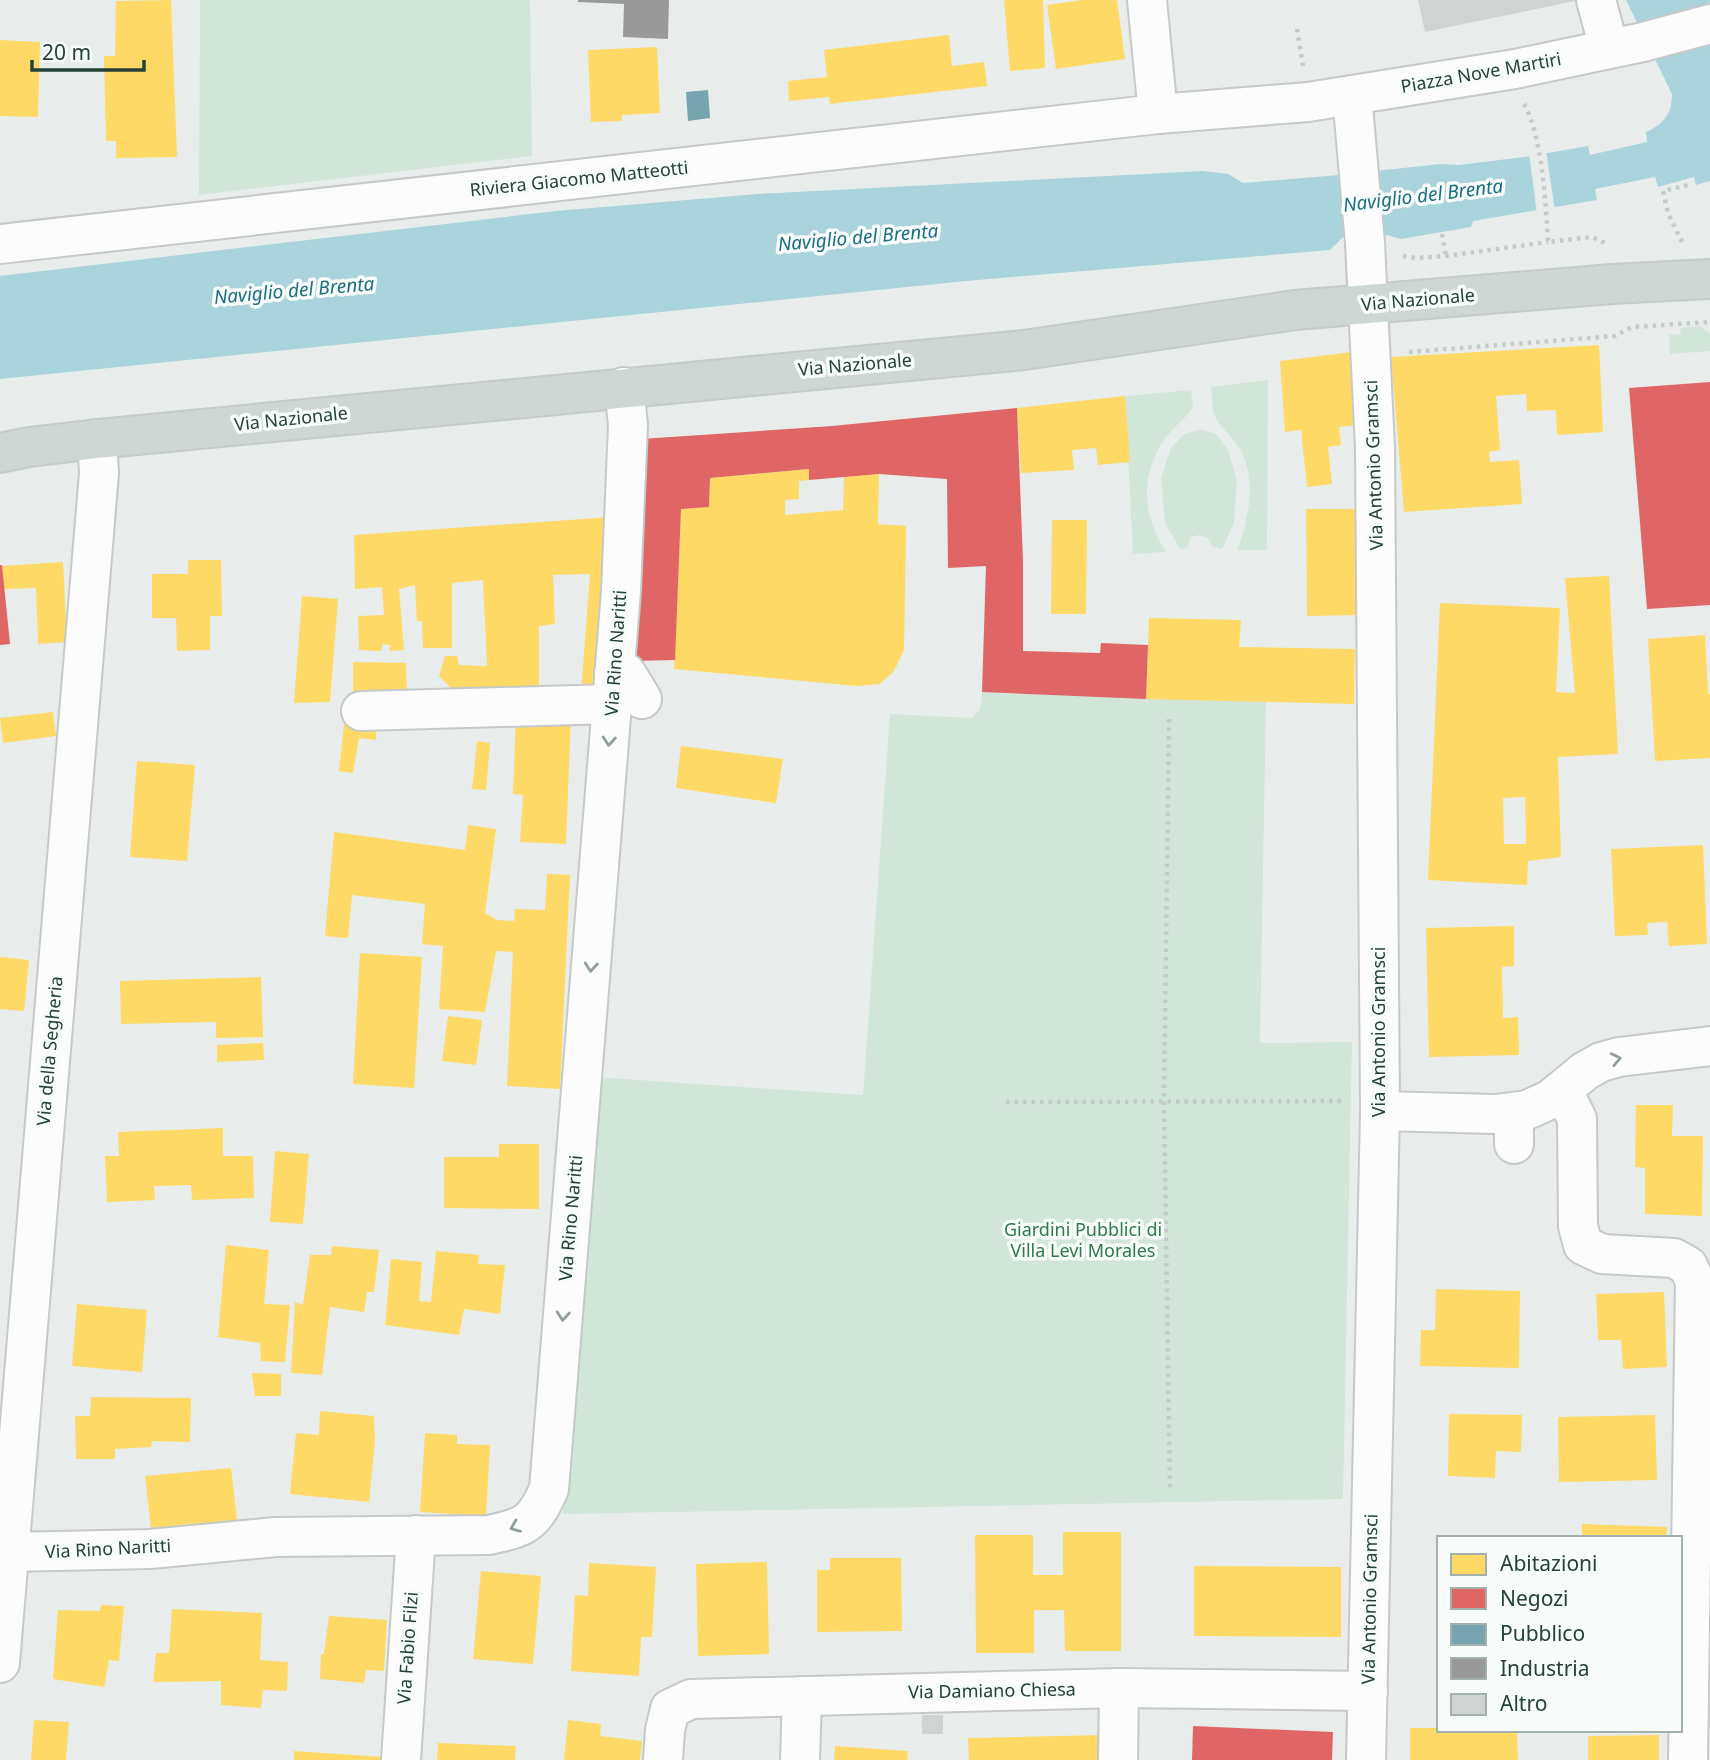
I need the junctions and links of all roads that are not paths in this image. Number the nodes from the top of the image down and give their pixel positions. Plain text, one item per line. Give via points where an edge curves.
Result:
1 (1147, 0) edge
2 (1596, 0) edge
3 (1710, 24) edge
4 (1626, 45) junction
5 (1352, 96) junction
6 (1158, 114) junction
7 (0, 244) edge
8 (1710, 279) edge
9 (1368, 304) junction
10 (624, 387) junction
11 (97, 439) junction
12 (0, 453) edge
13 (623, 692) junction
14 (361, 711) dead end
15 (1710, 1046) edge
16 (1558, 1093) junction
17 (1365, 1106) junction
18 (416, 1535) junction
19 (9, 1552) junction
20 (0, 1663) edge
21 (1119, 1688) junction
22 (1368, 1691) junction
23 (802, 1696) junction
24 (401, 1760) edge
25 (663, 1760) edge
26 (800, 1760) edge
27 (1118, 1760) edge
28 (1366, 1760) edge
29 (1688, 1760) edge

1 - 6 street
2 - 4 street
3 - 4 street, Piazza Nove Martiri
4 - 5 street, Piazza Nove Martiri
5 - 6 street, Piazza Nove Martiri
5 - 9 street via 1357,151 1379,247
6 - 7 street, Riviera Giacomo Matteotti
8 - 9 main road, Via Nazionale
9 - 10 main road, Via Nazionale via 1295,310 1024,350
9 - 17 street, Via Antonio Gramsci via 1375,449
10 - 11 main road, Via Nazionale
10 - 13 street, Via Rino Naritti via 628,425 621,591
11 - 12 main road, Via Nazionale
11 - 19 street, Via della Segheria via 98,487
13 - 14 street
13 -> 18 street, Via Rino Naritti via 549,1489 539,1512 520,1528 489,1535
16 -> 15 street via 1585,1071 1610,1059
16 - 17 street via 1514,1128 1450,1128
16 - 29 street via 1577,1119 1578,1226 1583,1245 1602,1254 1674,1258 1688,1266 1695,1281
17 - 22 street, Via Antonio Gramsci
18 - 19 street, Via Rino Naritti via 276,1537 150,1549
18 - 24 street, Via Fabio Filzi
19 - 20 street, Via della Segheria
21 - 22 street, Via Damiano Chiesa
21 - 23 street, Via Damiano Chiesa
21 - 27 street
22 - 28 street, Via Antonio Gramsci
23 - 25 street, Via Damiano Chiesa via 679,1703 667,1717
23 - 26 street

